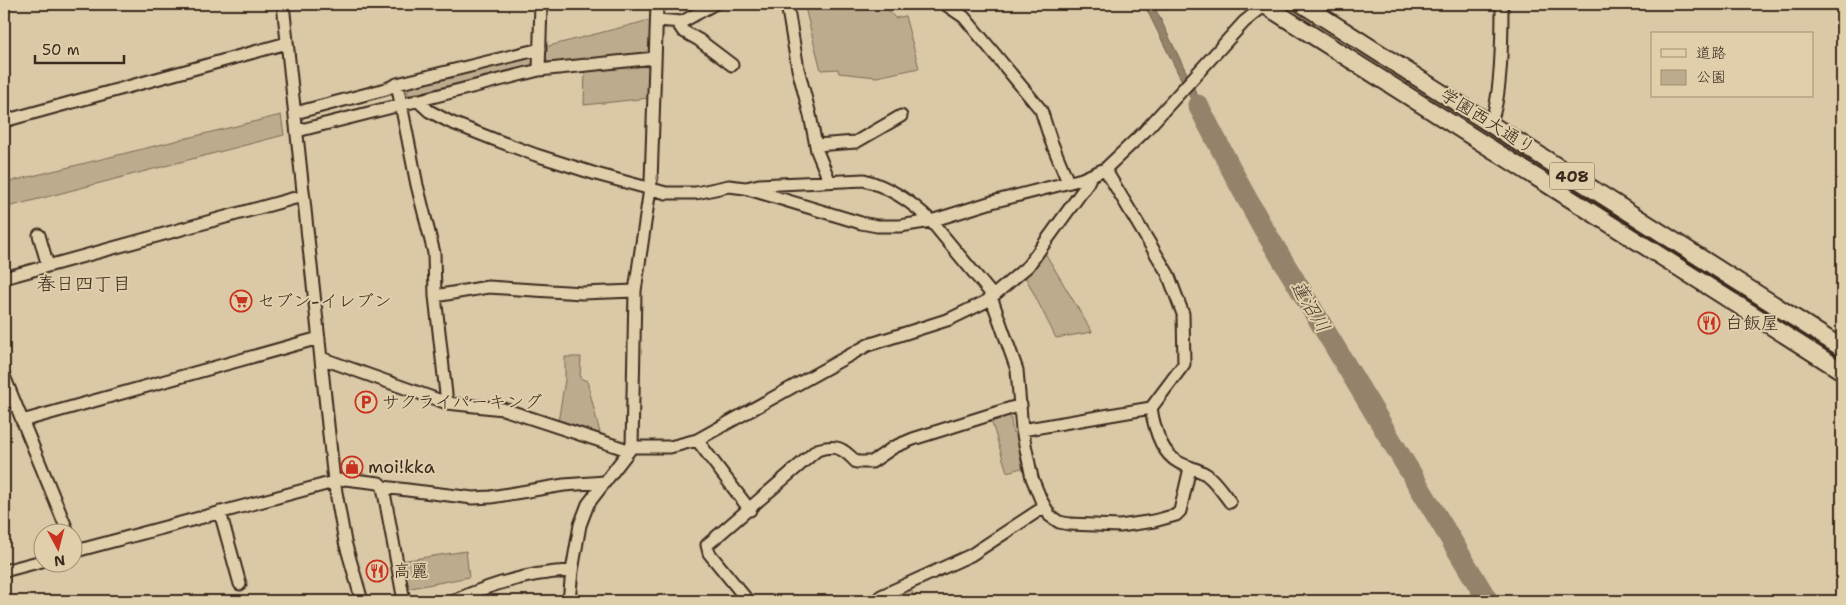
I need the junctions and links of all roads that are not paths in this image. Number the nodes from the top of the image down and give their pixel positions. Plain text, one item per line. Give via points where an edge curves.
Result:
1 (283, 4) edge
2 (541, 4) edge
3 (657, 4) edge
4 (714, 4) edge
5 (787, 4) edge
6 (945, 4) edge
7 (1265, 4) edge
8 (1302, 4) edge
9 (1502, 4) edge
10 (657, 20) junction
11 (677, 22) junction
12 (287, 43) junction
13 (540, 49) junction
14 (655, 58) junction
15 (732, 65) dead end
16 (539, 70) junction
17 (397, 84) junction
18 (417, 100) junction
19 (401, 104) junction
20 (295, 113) junction
21 (901, 116) dead end
22 (4, 121) edge
23 (1490, 123) junction
24 (297, 130) junction
25 (816, 145) junction
26 (1105, 169) junction
27 (1091, 176) junction
28 (829, 180) junction
29 (1068, 182) junction
30 (745, 188) junction
31 (650, 189) junction
32 (304, 197) junction
33 (932, 221) junction
34 (39, 235) dead end
35 (48, 266) junction
36 (4, 278) edge
37 (635, 291) junction
38 (435, 296) junction
39 (991, 297) junction
40 (318, 338) junction
41 (1842, 348) edge
42 (321, 358) junction
43 (1842, 371) edge
44 (4, 376) edge
45 (447, 403) junction
46 (1021, 405) junction
47 (1151, 408) junction
48 (22, 421) junction
49 (1022, 430) junction
50 (697, 440) junction
51 (630, 449) junction
52 (1190, 468) junction
53 (334, 481) junction
54 (605, 482) junction
55 (383, 487) junction
56 (1230, 502) dead end
57 (1044, 507) junction
58 (750, 510) junction
59 (220, 512) junction
60 (64, 522) edge
61 (82, 546) edge
62 (32, 563) edge
63 (4, 571) edge
64 (572, 571) junction
65 (240, 584) dead end
66 (362, 601) edge
67 (404, 601) edge
68 (453, 601) edge
69 (569, 601) edge
70 (748, 601) edge
71 (876, 601) edge

1 - 12 street
2 - 13 street
3 - 10 street
4 - 11 street
5 - 25 street
6 - 29 street via 964,17 1041,110
7 - 26 street via 1244,22 1144,132
7 - 43 highway, 学園西大通り / 408
8 - 23 highway, 学園西大通り / 408
9 - 23 street via 1497,98 1495,115
10 - 11 street
10 - 14 street
11 - 15 street via 683,31
12 - 20 street
12 - 22 street
13 - 16 street
13 - 17 street
14 - 16 street
14 - 31 street
16 - 18 street
17 - 19 street
17 - 20 street
18 - 19 street
18 - 31 street via 450,122 502,143
19 - 24 street
19 - 38 street via 434,253
20 - 24 street
21 - 25 street via 856,142
23 - 41 highway, 学園西大通り / 408
24 - 32 street
25 - 28 street
26 - 27 street
26 - 47 street via 1168,274 1183,314 1184,364
27 - 29 street
27 - 39 street via 1028,266
28 - 30 street
28 - 33 street via 864,180 879,184
29 - 33 street
30 - 31 street via 729,186 685,194
30 - 33 street via 843,219 877,226
31 - 37 street
32 - 35 street
32 - 40 street
33 - 39 street
34 - 35 street
35 - 36 street
37 - 38 street via 582,293 488,287
37 - 51 street
38 - 45 street
39 - 46 street via 1017,370
39 - 50 street via 950,319 868,345
40 - 42 street
40 - 48 street
42 - 45 street
42 - 53 street
44 - 48 street
45 - 51 street via 503,409
46 - 49 street
46 - 58 street via 913,439 872,462 856,462 838,447 817,450
47 - 49 street
47 - 52 street via 1153,424 1168,455
48 - 60 street
49 - 57 street via 1032,478
50 - 51 street via 670,447
50 - 58 street
51 - 54 street
52 - 56 street via 1209,477
52 - 57 street via 1176,516 1120,526 1069,524 1050,516
53 - 55 street via 379,483
53 - 59 street
53 - 66 street via 345,542
54 - 55 street via 491,497 458,497
54 - 64 street via 588,504
55 - 67 street
57 - 71 street via 971,555
58 - 70 street via 707,547
59 - 61 street
59 - 65 street
62 - 63 street
64 - 68 street via 524,576 476,590
64 - 69 street

